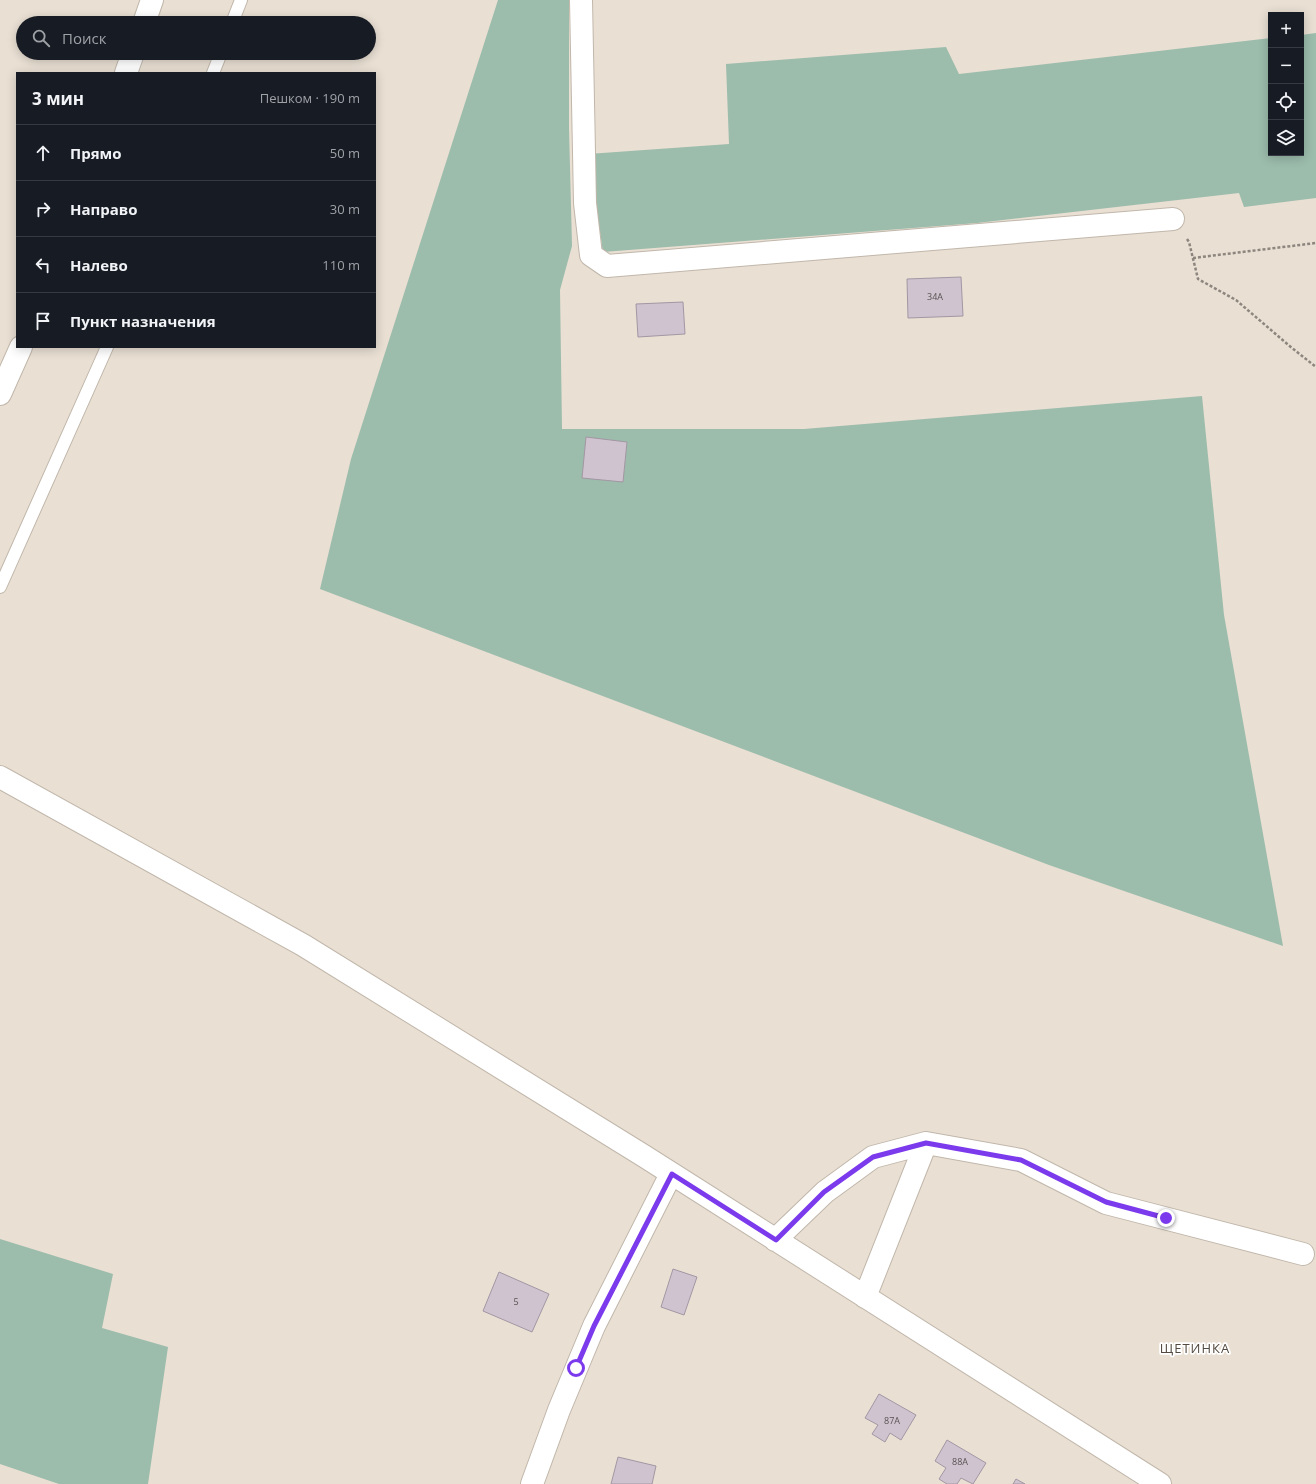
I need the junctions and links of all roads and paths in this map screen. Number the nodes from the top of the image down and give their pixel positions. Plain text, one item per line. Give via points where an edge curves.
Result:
1 (152, 0) edge
2 (241, 0) edge
3 (581, 0) edge
4 (146, 16) edge
5 (235, 16) edge
6 (131, 60) edge
7 (219, 60) edge
8 (126, 72) edge
9 (214, 72) edge
10 (1173, 219) joint
11 (1316, 244) edge
12 (1193, 258) junction
13 (20, 348) edge
14 (107, 348) edge
15 (1316, 367) edge
16 (0, 394) edge
17 (0, 587) edge
18 (0, 777) edge
19 (926, 1143) junction
20 (672, 1174) junction
21 (776, 1240) junction
22 (1303, 1254) dead end
23 (865, 1297) junction
24 (532, 1484) edge
25 (1160, 1484) edge

1 - 4 street
2 - 5 lane
3 - 10 street via 585,202 591,255 607,266
6 - 8 street
7 - 9 lane
10 - 12 path via 1189,242
11 - 12 path
12 - 15 path via 1198,279 1236,300
13 - 16 street
14 - 17 lane
18 - 20 street via 303,945
19 - 21 street via 873,1157 824,1192
19 - 22 street via 1021,1160 1106,1202
19 - 23 street
20 - 21 street
20 - 24 street via 594,1326
21 - 23 street
23 - 25 street

